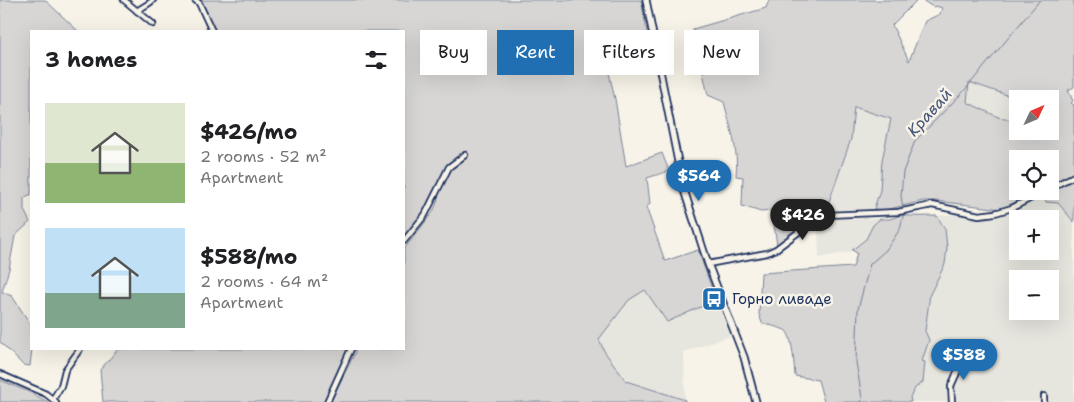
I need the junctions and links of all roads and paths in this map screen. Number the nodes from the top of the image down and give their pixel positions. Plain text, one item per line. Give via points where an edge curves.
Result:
1 (124, 0) edge
2 (153, 0) edge
3 (195, 0) edge
4 (646, 0) edge
5 (137, 11) junction
6 (153, 24) dead end
7 (212, 30) edge
8 (465, 155) dead end
9 (1074, 176) edge
10 (1059, 184) edge
11 (1028, 200) edge
12 (405, 240) edge
13 (708, 264) junction
14 (79, 350) edge
15 (351, 350) edge
16 (964, 357) dead end
17 (0, 374) edge
18 (54, 400) edge
19 (327, 402) edge
20 (756, 402) edge
21 (952, 402) edge

1 - 5 street
2 - 5 street
3 - 7 street via 199,2
4 - 13 street via 683,187
5 - 6 street
8 - 12 street via 449,166 425,215
9 - 10 street
11 - 13 street via 1012,208 979,215 932,205 898,212 827,215 816,219 776,249
13 - 20 street via 744,357
14 - 18 street via 64,370
15 - 19 street
16 - 21 street via 951,386
17 - 18 street

